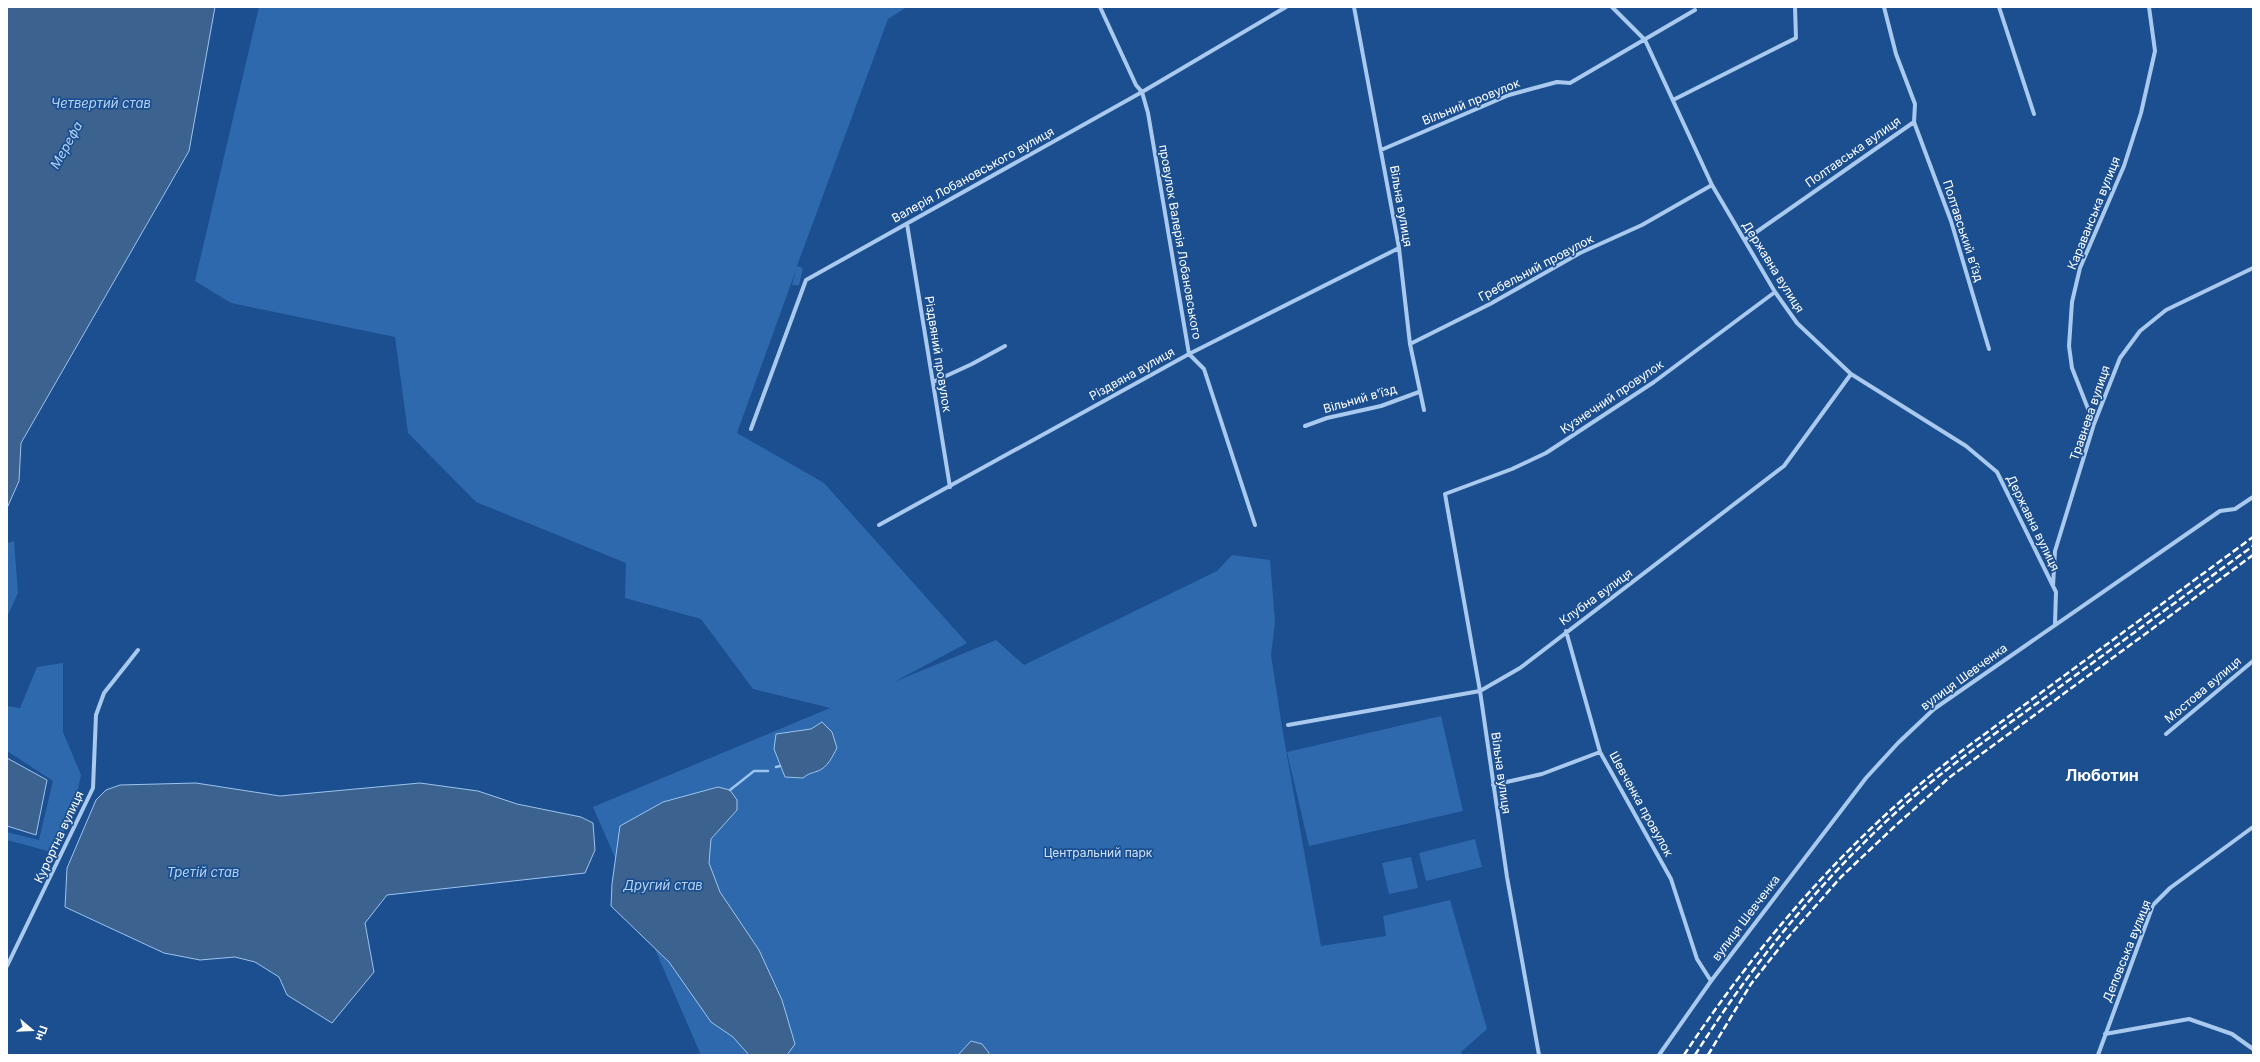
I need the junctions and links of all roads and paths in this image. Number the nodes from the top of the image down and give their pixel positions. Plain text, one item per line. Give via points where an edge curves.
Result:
1 (1100, 7) edge
2 (1286, 7) edge
3 (1354, 7) edge
4 (1612, 7) edge
5 (1795, 7) edge
6 (1884, 7) edge
7 (1999, 7) edge
8 (2149, 7) edge
9 (1695, 10) dead end
10 (1645, 40) junction
11 (1142, 92) junction
12 (1673, 100) junction
13 (2034, 114) dead end
14 (1914, 122) junction
15 (1381, 150) junction
16 (1712, 185) junction
17 (907, 224) junction
18 (1745, 240) junction
19 (1399, 248) junction
20 (2253, 268) edge
21 (1775, 292) junction
22 (1410, 344) junction
23 (1006, 346) dead end
24 (1989, 349) dead end
25 (1189, 354) junction
26 (1851, 374) junction
27 (933, 382) junction
28 (1419, 392) junction
29 (1424, 410) dead end
30 (2094, 424) junction
31 (1305, 426) dead end
32 (751, 429) dead end
33 (950, 487) junction
34 (1445, 494) joint
35 (2253, 496) edge
36 (878, 525) dead end
37 (1255, 526) dead end
38 (2053, 587) junction
39 (2055, 624) junction
40 (1566, 631) junction
41 (138, 650) dead end
42 (2253, 661) edge
43 (1480, 691) junction
44 (1288, 725) dead end
45 (2166, 734) dead end
46 (1600, 752) junction
47 (1492, 785) junction
48 (2253, 827) edge
49 (7, 966) edge
50 (1711, 981) junction
51 (2105, 1034) junction
52 (2253, 1049) edge
53 (1539, 1055) edge
54 (1658, 1055) edge
55 (2098, 1055) edge

1 - 11 street, провулок Валерія Лобановського via 1136,85
2 - 11 street, Валерія Лобановського вулиця
3 - 15 street, Вільна вулиця
4 - 10 street, Державна вулиця
5 - 12 street via 1796,38
6 - 14 street, Полтавська вулиця via 1896,54 1915,104
7 - 13 street
8 - 30 street, Караванська вулиця via 2155,50 2143,106 2124,166 2080,268 2072,302 2069,346 2072,368
9 - 10 street, Вільний провулок
10 - 12 street, Державна вулиця
10 - 15 street, Вільний провулок via 1570,83 1556,82 1509,95
11 - 17 street, Валерія Лобановського вулиця
11 - 25 street, провулок Валерія Лобановського via 1148,113
12 - 16 street, Державна вулиця
14 - 18 street, Полтавська вулиця
14 - 24 street, Полтавський в’їзд via 1951,221
15 - 19 street, Вільна вулиця
16 - 18 street, Державна вулиця
16 - 22 street, Гребельний провулок via 1642,225 1580,253 1490,304
17 - 27 street, Різдвяний провулок
17 - 32 street, Валерія Лобановського вулиця via 806,280
18 - 21 street, Державна вулиця
19 - 22 street, Вільна вулиця
19 - 25 street, Різдвяна вулиця
20 - 30 street, Травнева вулиця via 2166,310 2140,331 2120,358
21 - 26 street, Державна вулиця via 1796,323
21 - 34 street, Кузнечний провулок via 1654,382 1546,453 1512,469
22 - 28 street, Вільна вулиця
23 - 27 street
25 - 33 street, Різдвяна вулиця
25 - 37 street, провулок Валерія Лобановського via 1204,369
26 - 38 street, Державна вулиця via 1966,446 1997,472
26 - 40 street, Клубна вулиця via 1784,466
27 - 33 street, Різдвяний провулок
28 - 29 street, Вільна вулиця
28 - 31 street, Вільний в'їзд via 1381,406 1327,418
30 - 38 street, Травнева вулиця via 2055,551
33 - 36 street, Різдвяна вулиця
34 - 43 street, Вільна вулиця
35 - 39 street, вулиця Шевченка via 2235,509 2220,511
38 - 39 street, Державна вулиця via 2056,592
39 - 50 street, вулиця Шевченка via 1934,709 1898,743 1866,778
40 - 43 street, Клубна вулиця via 1520,668
40 - 46 street, Шевченка провулок
41 - 49 street, Курортна вулиця via 104,693 96,714 93,788
42 - 45 street, Мостова вулиця
43 - 44 street, Клубна вулиця
43 - 47 street, Вільна вулиця
46 - 47 street via 1542,774
46 - 50 street, Шевченка провулок via 1671,879 1697,960
47 - 53 street, Вільна вулиця
48 - 51 street, Деповська вулиця via 2159,897 2148,919
50 - 54 street, вулиця Шевченка
51 - 52 street via 2190,1019 2232,1034
51 - 55 street, Деповська вулиця

